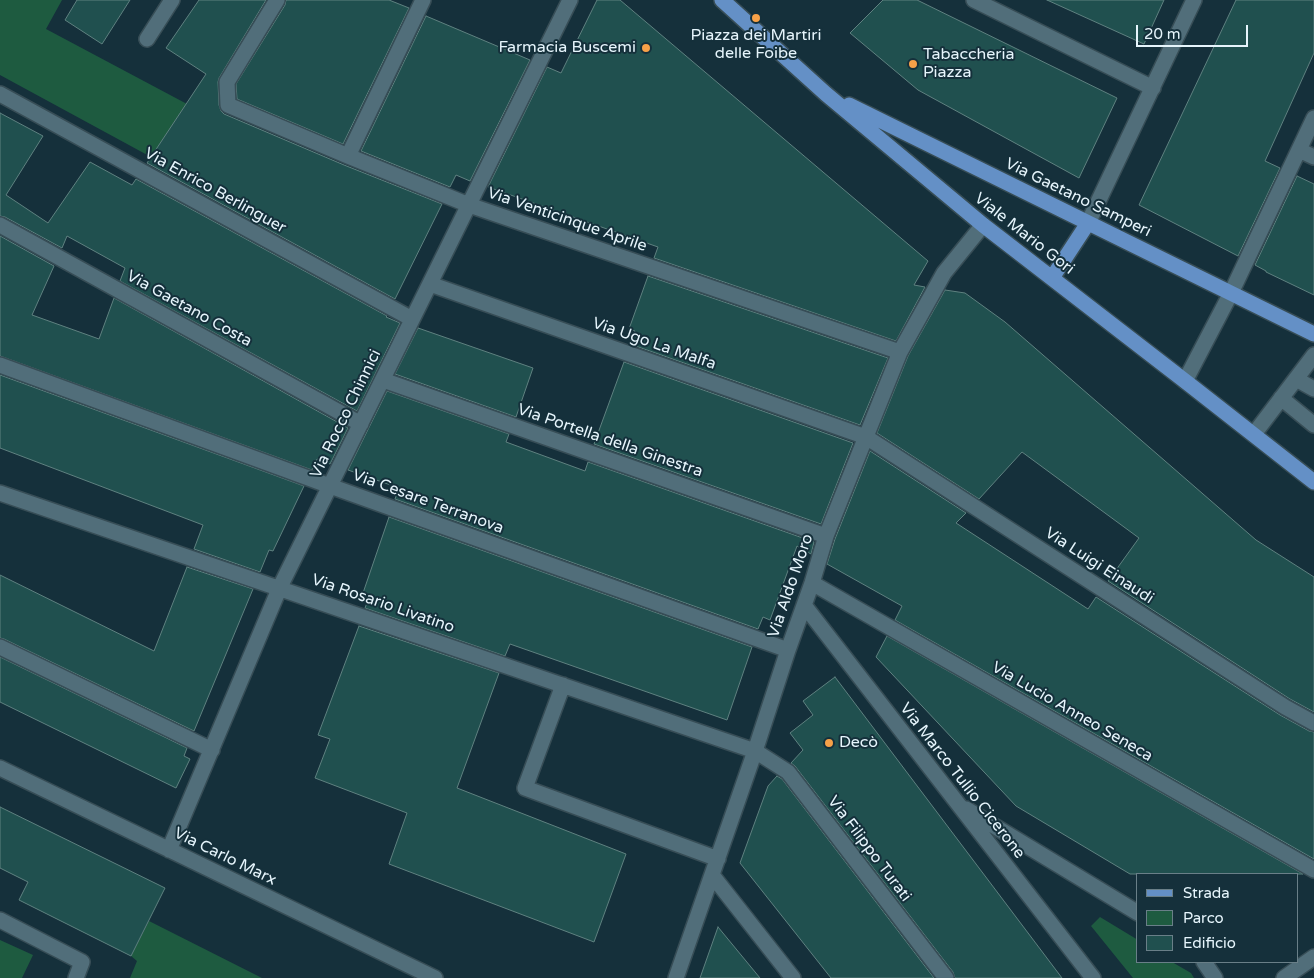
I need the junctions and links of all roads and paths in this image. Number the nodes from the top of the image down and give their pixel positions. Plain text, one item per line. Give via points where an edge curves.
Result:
1 (172, 0) edge
2 (277, 0) edge
3 (423, 0) edge
4 (570, 0) edge
5 (722, 0) edge
6 (974, 0) edge
7 (1194, 0) edge
8 (148, 39) dead end
9 (1152, 88) junction
10 (0, 94) edge
11 (826, 94) junction
12 (1314, 118) edge
13 (1299, 150) junction
14 (348, 156) junction
15 (1314, 157) edge
16 (469, 205) junction
17 (1088, 223) junction
18 (0, 225) edge
19 (982, 225) junction
20 (1052, 278) junction
21 (430, 284) junction
22 (1231, 293) junction
23 (412, 319) junction
24 (1314, 334) edge
25 (900, 352) junction
26 (1314, 355) edge
27 (0, 365) edge
28 (1296, 379) junction
29 (383, 380) junction
30 (1186, 381) junction
31 (1314, 388) edge
32 (1281, 398) junction
33 (361, 424) junction
34 (1314, 425) edge
35 (1254, 434) junction
36 (866, 437) junction
37 (1314, 482) edge
38 (330, 486) junction
39 (0, 493) edge
40 (826, 536) junction
41 (812, 583) junction
42 (280, 587) junction
43 (804, 604) junction
44 (0, 647) edge
45 (788, 650) junction
46 (563, 685) junction
47 (1314, 723) edge
48 (212, 750) junction
49 (755, 751) junction
50 (0, 768) edge
51 (958, 804) junction
52 (169, 850) junction
53 (718, 859) junction
54 (1314, 870) edge
55 (712, 875) junction
56 (1136, 912) edge
57 (0, 920) edge
58 (1314, 957) edge
59 (1205, 963) edge
60 (429, 977) edge
61 (76, 978) edge
62 (676, 978) edge
63 (793, 978) edge
64 (946, 978) edge
65 (1093, 978) edge
66 (1216, 978) edge
67 (1284, 978) edge

1 - 8 street
2 - 14 street, Via Venticinque Aprile via 227,82 228,105
3 - 14 street
4 - 16 street, Via Rocco Chinnici
5 - 11 main road, Viale Mario Gori
6 - 9 street
7 - 9 street
9 - 17 street
10 - 23 street, Via Enrico Berlinguer
11 - 17 main road, Via Gaetano Samperi
11 - 19 main road, Viale Mario Gori
12 - 13 street
13 - 15 street
13 - 22 street
14 - 16 street, Via Venticinque Aprile
16 - 21 street, Via Rocco Chinnici
16 - 25 street, Via Venticinque Aprile
17 - 20 main road
17 - 22 main road, Via Gaetano Samperi
18 - 33 street, Via Gaetano Costa
19 - 20 main road, Viale Mario Gori
19 - 25 street, Via Aldo Moro via 944,274
20 - 30 main road, Viale Mario Gori
21 - 23 street, Via Rocco Chinnici
21 - 36 street, Via Ugo La Malfa
22 - 24 main road, Via Gaetano Samperi
22 - 30 street
23 - 29 street, Via Rocco Chinnici
25 - 36 street, Via Aldo Moro
26 - 28 street
27 - 38 street, Via Cesare Terranova
28 - 31 street
28 - 32 street
29 - 33 street, Via Rocco Chinnici
29 - 40 street, Via Portella della Ginestra
30 - 35 main road, Viale Mario Gori
32 - 34 street
32 - 35 street
33 - 38 street, Via Rocco Chinnici
35 - 37 main road, Viale Mario Gori
36 - 40 street, Via Aldo Moro
36 - 47 street, Via Luigi Einaudi
38 - 42 street, Via Rocco Chinnici
38 - 45 street, Via Cesare Terranova
39 - 42 street, Via Rosario Livatino
40 - 41 street, Via Aldo Moro
41 - 43 street, Via Aldo Moro
41 - 54 street, Via Lucio Anneo Seneca
42 - 46 street, Via Rosario Livatino
42 - 48 street, Via Rocco Chinnici
43 - 45 street, Via Aldo Moro
43 - 51 street, Via Marco Tullio Cicerone
44 - 48 street
45 - 49 street, Via Aldo Moro
46 - 49 street, Via Rosario Livatino
46 - 53 street via 525,788
48 - 52 street, Via Rocco Chinnici
49 - 53 street, Via Aldo Moro
49 - 64 street, Via Filippo Turati via 788,772
50 - 52 street, Via Carlo Marx
51 - 56 street
51 - 65 street, Via Marco Tullio Cicerone
52 - 60 street, Via Carlo Marx
53 - 55 street, Via Aldo Moro
55 - 62 street, Via Aldo Moro
55 - 63 street
57 - 61 street via 82,962
58 - 67 street
59 - 66 street

